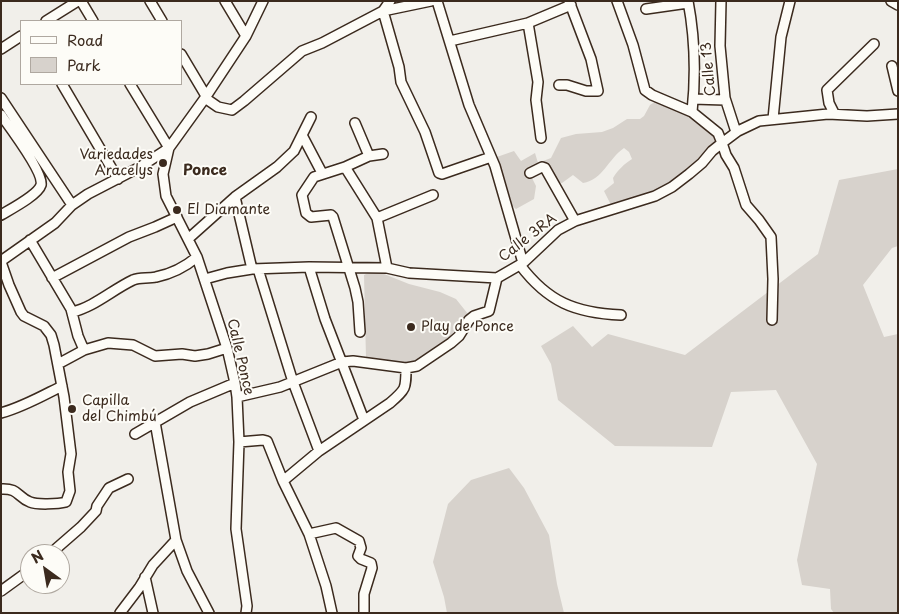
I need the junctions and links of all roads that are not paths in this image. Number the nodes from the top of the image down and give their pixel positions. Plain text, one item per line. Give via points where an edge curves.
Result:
1 (79, 1) edge
2 (150, 1) edge
3 (225, 1) edge
4 (263, 1) edge
5 (390, 1) edge
6 (431, 1) edge
7 (438, 1) edge
8 (617, 1) edge
9 (790, 1) edge
10 (891, 1) edge
11 (688, 2) edge
12 (570, 3) edge
13 (723, 3) edge
14 (898, 5) edge
15 (646, 9) edge
16 (383, 11) junction
17 (48, 20) edge
18 (92, 20) edge
19 (161, 20) edge
20 (528, 23) junction
21 (246, 36) junction
22 (20, 37) edge
23 (450, 42) junction
24 (874, 44) dead end
25 (1, 48) edge
26 (182, 56) edge
27 (892, 66) dead end
28 (63, 85) edge
29 (131, 85) edge
30 (559, 85) dead end
31 (898, 91) edge
32 (205, 97) junction
33 (1, 98) edge
34 (694, 98) junction
35 (725, 100) junction
36 (692, 112) junction
37 (834, 114) junction
38 (898, 114) edge
39 (1, 115) edge
40 (311, 117) dead end
41 (774, 119) junction
42 (355, 123) dead end
43 (736, 132) junction
44 (302, 135) junction
45 (542, 138) dead end
46 (722, 143) junction
47 (169, 148) junction
48 (383, 154) dead end
49 (369, 156) junction
50 (491, 157) junction
51 (345, 167) junction
52 (322, 173) junction
53 (530, 173) dead end
54 (118, 179) junction
55 (433, 195) dead end
56 (235, 197) junction
57 (72, 205) junction
58 (1, 215) edge
59 (176, 217) junction
60 (377, 218) junction
61 (575, 221) junction
62 (188, 239) junction
63 (30, 240) junction
64 (197, 257) junction
65 (1, 262) edge
66 (522, 264) junction
67 (309, 267) junction
68 (348, 268) junction
69 (387, 268) junction
70 (255, 269) junction
71 (52, 278) junction
72 (497, 278) junction
73 (205, 279) junction
74 (72, 312) junction
75 (620, 315) dead end
76 (772, 320) dead end
77 (360, 332) dead end
78 (227, 348) junction
79 (84, 350) junction
80 (342, 362) junction
81 (58, 364) junction
82 (406, 368) junction
83 (293, 382) junction
84 (235, 383) junction
85 (62, 386) junction
86 (237, 397) junction
87 (1, 413) edge
88 (364, 420) junction
89 (154, 422) junction
90 (135, 434) dead end
91 (238, 442) junction
92 (319, 450) junction
93 (128, 479) dead end
94 (283, 481) junction
95 (1, 489) edge
96 (309, 534) junction
97 (176, 540) junction
98 (61, 544) edge
99 (145, 577) junction
100 (20, 578) edge
101 (1, 592) edge
102 (246, 609) edge
103 (120, 613) edge
104 (152, 613) edge
105 (209, 613) edge
106 (254, 613) edge
107 (332, 613) edge
108 (364, 613) edge

1 - 17 street
1 - 18 street
2 - 19 street
3 - 21 street
4 - 21 street
5 - 16 street
6 - 16 street
7 - 23 street
8 - 36 street via 645,90
9 - 41 street via 780,37
10 - 14 street
11 - 15 street
11 - 34 street via 694,50
12 - 20 street
12 - 30 street via 591,59 598,91
13 - 35 street, Calle 13 via 720,46
16 - 32 street via 302,51 232,110 218,107
16 - 50 street via 401,82 425,132 439,173
20 - 23 street
20 - 45 street via 538,82 536,100
21 - 32 street
22 - 25 street
23 - 50 street via 469,105
24 - 37 street via 827,90
26 - 32 street
27 - 31 street
28 - 54 street
29 - 47 street
32 - 47 street
33 - 57 street
34 - 35 street
34 - 36 street
35 - 43 street, Calle 13
36 - 46 street via 718,133
37 - 38 street, Calle 3RA
37 - 41 street, Calle 3RA
39 - 58 street via 41,177 41,185 36,192
40 - 44 street
41 - 43 street, Calle 3RA via 759,121
42 - 49 street
43 - 46 street, Calle 3RA
44 - 52 street
44 - 56 street via 294,151 277,167
46 - 61 street, Calle 3RA via 672,187 655,196
46 - 76 street via 746,206 771,237
47 - 54 street
47 - 59 street, Calle Ponce via 163,174 166,196
48 - 49 street
49 - 51 street
50 - 66 street
51 - 52 street
51 - 60 street
52 - 68 street via 314,177 302,195 306,212 311,217 331,215
53 - 61 street via 545,168
54 - 57 street
55 - 60 street
56 - 62 street
56 - 70 street
57 - 63 street
59 - 62 street, Calle Ponce
59 - 71 street via 129,237
60 - 69 street
61 - 66 street, Calle 3RA via 558,230
62 - 64 street, Calle Ponce
63 - 65 street
63 - 71 street
64 - 73 street, Calle Ponce
64 - 74 street via 180,269 136,279 82,310
65 - 81 street via 21,312 44,326 51,335
66 - 72 street, Calle 3RA
66 - 75 street via 533,282 552,298 582,311
67 - 68 street, Calle 3RA
67 - 70 street, Calle 3RA
67 - 80 street via 324,319
68 - 69 street, Calle 3RA
68 - 77 street via 358,302
69 - 72 street, Calle 3RA via 417,274
70 - 73 street, Calle 3RA
70 - 83 street
71 - 74 street
72 - 82 street via 490,311 474,316 459,336 418,366
73 - 78 street, Calle Ponce
74 - 79 street
78 - 79 street via 195,356 155,356 134,345 117,343
78 - 84 street, Calle Ponce
79 - 81 street
80 - 82 street
80 - 83 street
80 - 88 street
81 - 85 street
82 - 88 street via 406,386 400,394
83 - 86 street
83 - 92 street
84 - 86 street, Calle Ponce
84 - 89 street
85 - 87 street
85 - 95 street via 71,454 68,472 70,491 66,502 30,502 9,489
86 - 91 street, Calle Ponce
88 - 92 street
89 - 90 street
89 - 97 street
91 - 94 street via 267,441
91 - 102 street, Calle Ponce via 236,529
92 - 94 street
93 - 98 street via 109,488 96,512
94 - 96 street
96 - 107 street
96 - 108 street via 336,528 359,541 358,556 371,563 372,568 364,594
97 - 99 street
97 - 105 street via 187,571
99 - 103 street
99 - 104 street
100 - 101 street
102 - 106 street

